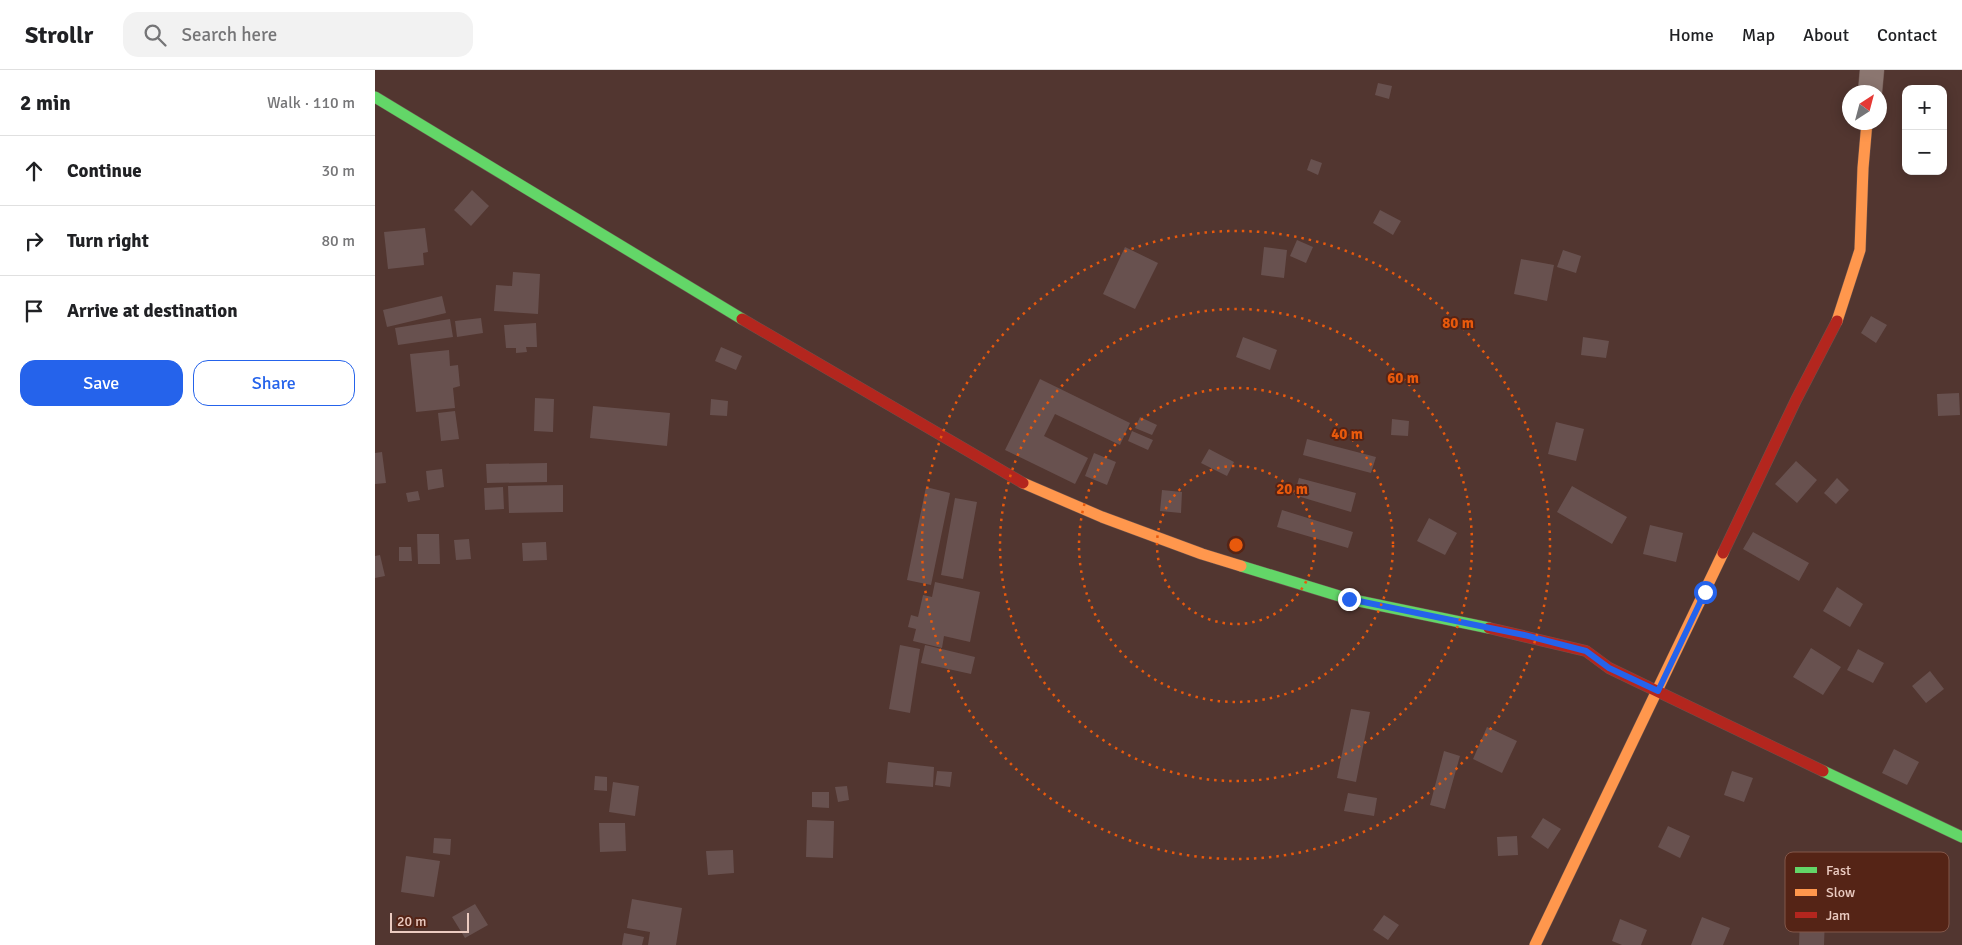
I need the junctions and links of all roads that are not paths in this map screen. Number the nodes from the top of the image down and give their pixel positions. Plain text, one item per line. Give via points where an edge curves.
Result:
1 (1872, 70) edge
2 (1871, 85) edge
3 (375, 96) edge
4 (1866, 130) edge
5 (1658, 691) junction
6 (1962, 837) edge
7 (1535, 945) edge

1 - 2 street
3 - 5 street via 780,342 1026,485 1202,554 1340,596 1586,651 1609,668
4 - 5 street via 1860,250 1835,328 1796,400
5 - 6 street
5 - 7 street

